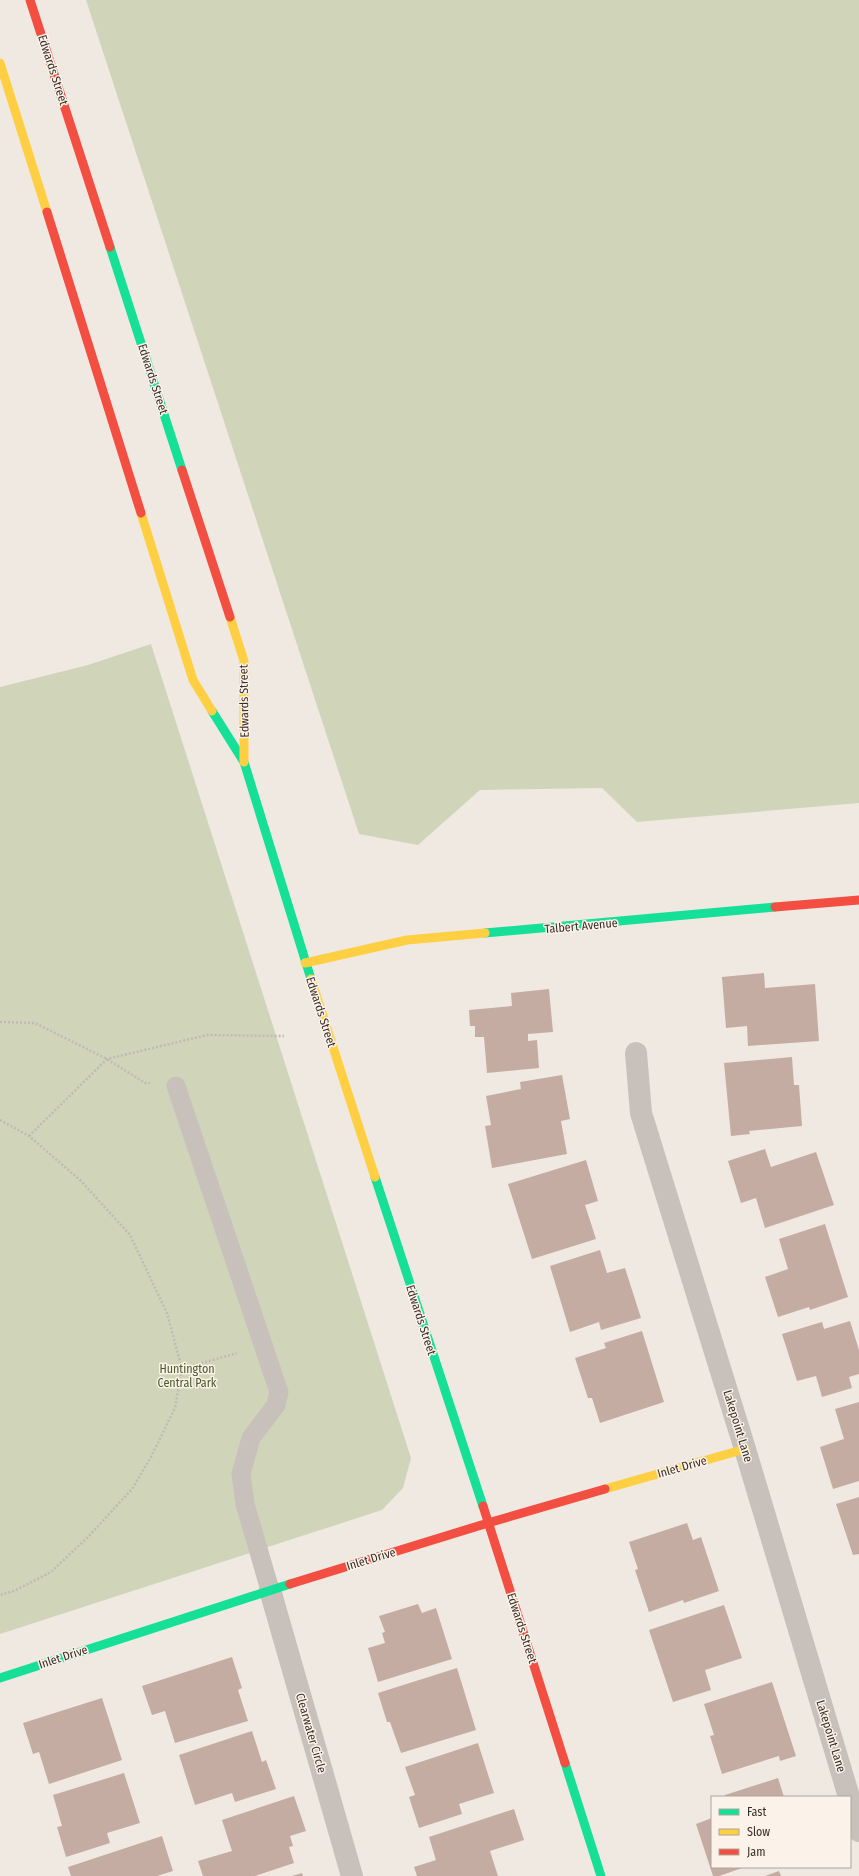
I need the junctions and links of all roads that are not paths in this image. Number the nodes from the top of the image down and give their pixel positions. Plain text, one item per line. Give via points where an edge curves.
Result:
1 (30, 0) edge
2 (0, 63) edge
3 (244, 762) junction
4 (859, 900) edge
5 (306, 963) junction
6 (636, 1053) dead end
7 (176, 1086) road end
8 (745, 1449) junction
9 (488, 1524) junction
10 (270, 1590) junction
11 (0, 1678) edge
12 (849, 1796) edge
13 (352, 1876) edge
14 (601, 1876) edge

1 - 3 main road, Edwards Street via 244,661
2 - 3 main road, Edwards Street via 193,680
3 - 5 main road, Edwards Street
4 - 5 main road, Talbert Avenue via 407,940
5 - 9 main road, Edwards Street
6 - 8 street, Lakepoint Lane via 641,1113
7 - 10 lane via 279,1392 276,1406 252,1438 241,1474 245,1504
8 - 9 main road, Inlet Drive
8 - 12 street, Lakepoint Lane
9 - 10 main road, Inlet Drive
9 - 14 main road, Edwards Street
10 - 11 main road, Inlet Drive
10 - 13 street, Clearwater Circle

